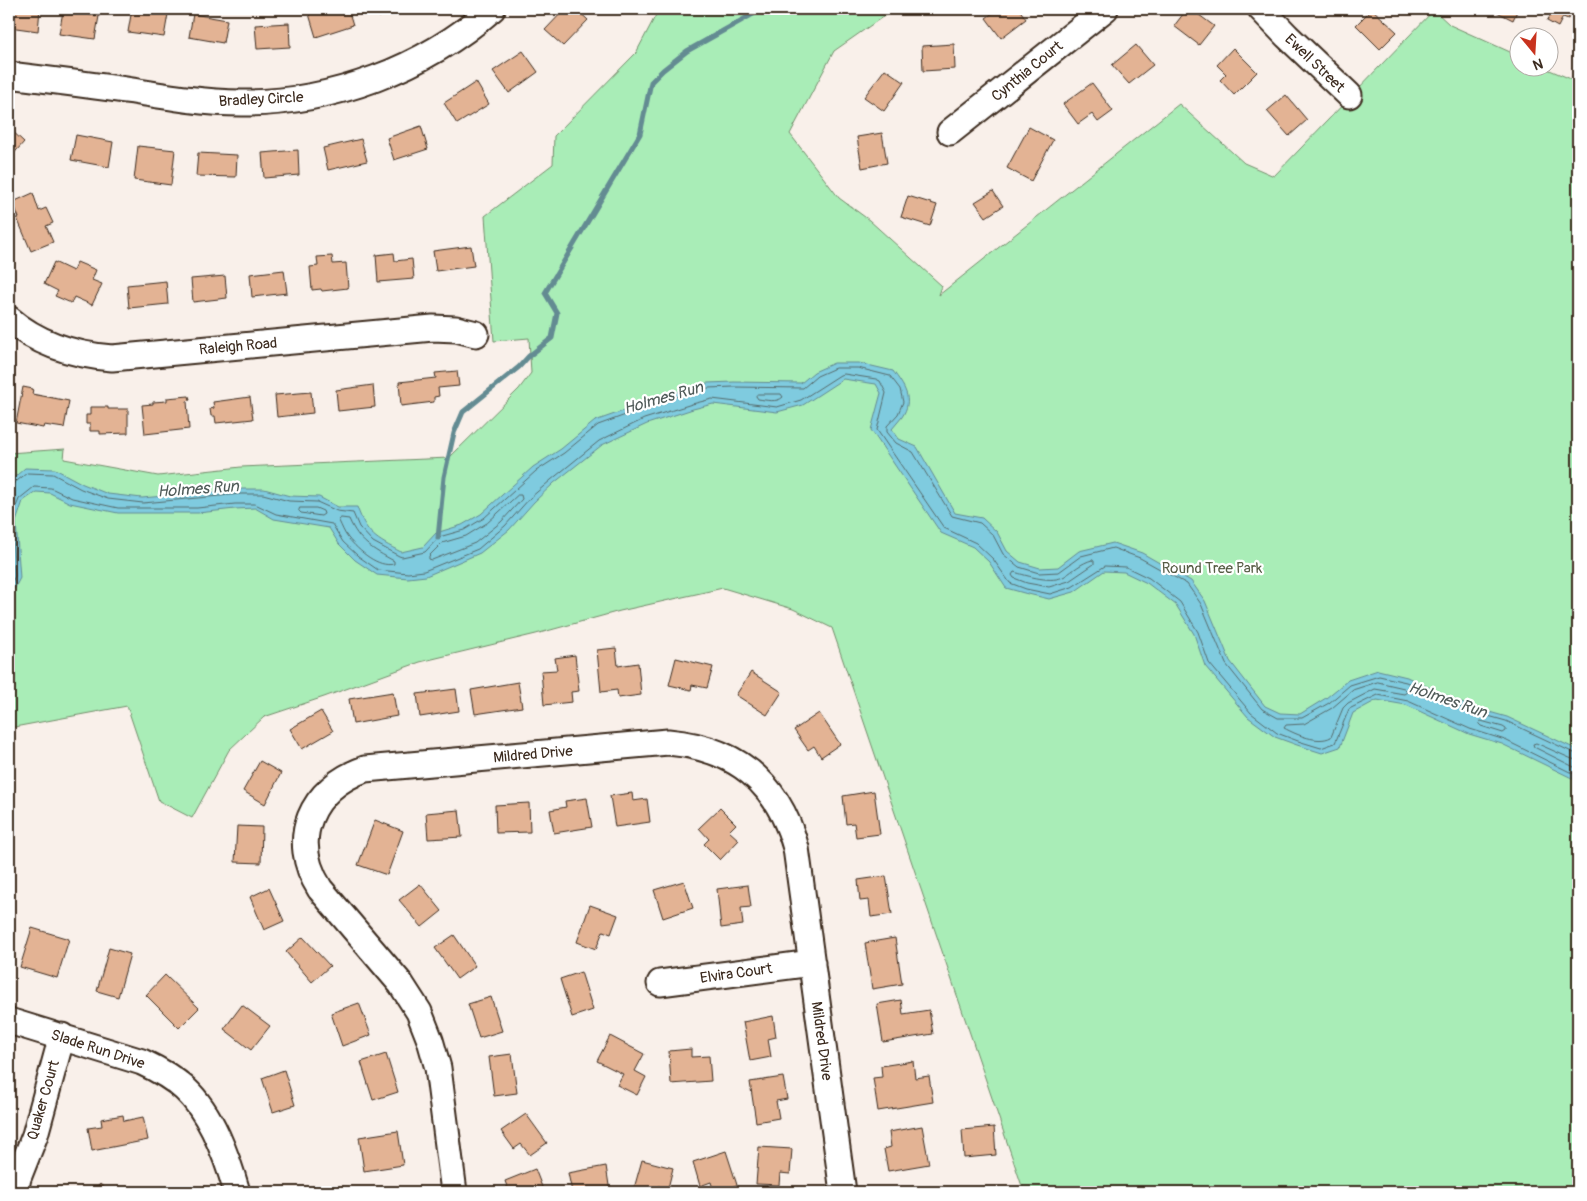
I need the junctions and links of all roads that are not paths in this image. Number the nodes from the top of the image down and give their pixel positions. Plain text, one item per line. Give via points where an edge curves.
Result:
1 (492, 9) edge
2 (1105, 9) edge
3 (1261, 9) edge
4 (9, 75) edge
5 (1349, 95) dead end
6 (950, 132) dead end
7 (9, 319) edge
8 (476, 334) dead end
9 (812, 963) junction
10 (660, 983) dead end
11 (9, 1021) edge
12 (62, 1036) junction
13 (15, 1192) edge
14 (237, 1192) edge
15 (454, 1192) edge
16 (843, 1192) edge

1 - 4 street, Bradley Circle via 448,43 396,70 344,89 290,100 208,101
2 - 6 street, Cynthia Court
3 - 5 street, Ewell Street
7 - 8 street, Raleigh Road via 60,349 85,356 112,358 433,328
9 - 10 street, Elvira Court
9 - 15 street, Mildred Drive via 792,832 770,792 754,775 734,760 712,750 668,742 365,769 348,775 316,804 308,821 306,860 320,889 401,984 419,1012 438,1068
9 - 16 street, Mildred Drive
11 - 12 street, Slade Run Drive
12 - 13 street, Quaker Court
12 - 14 street, Slade Run Drive via 142,1062 184,1088 214,1131

